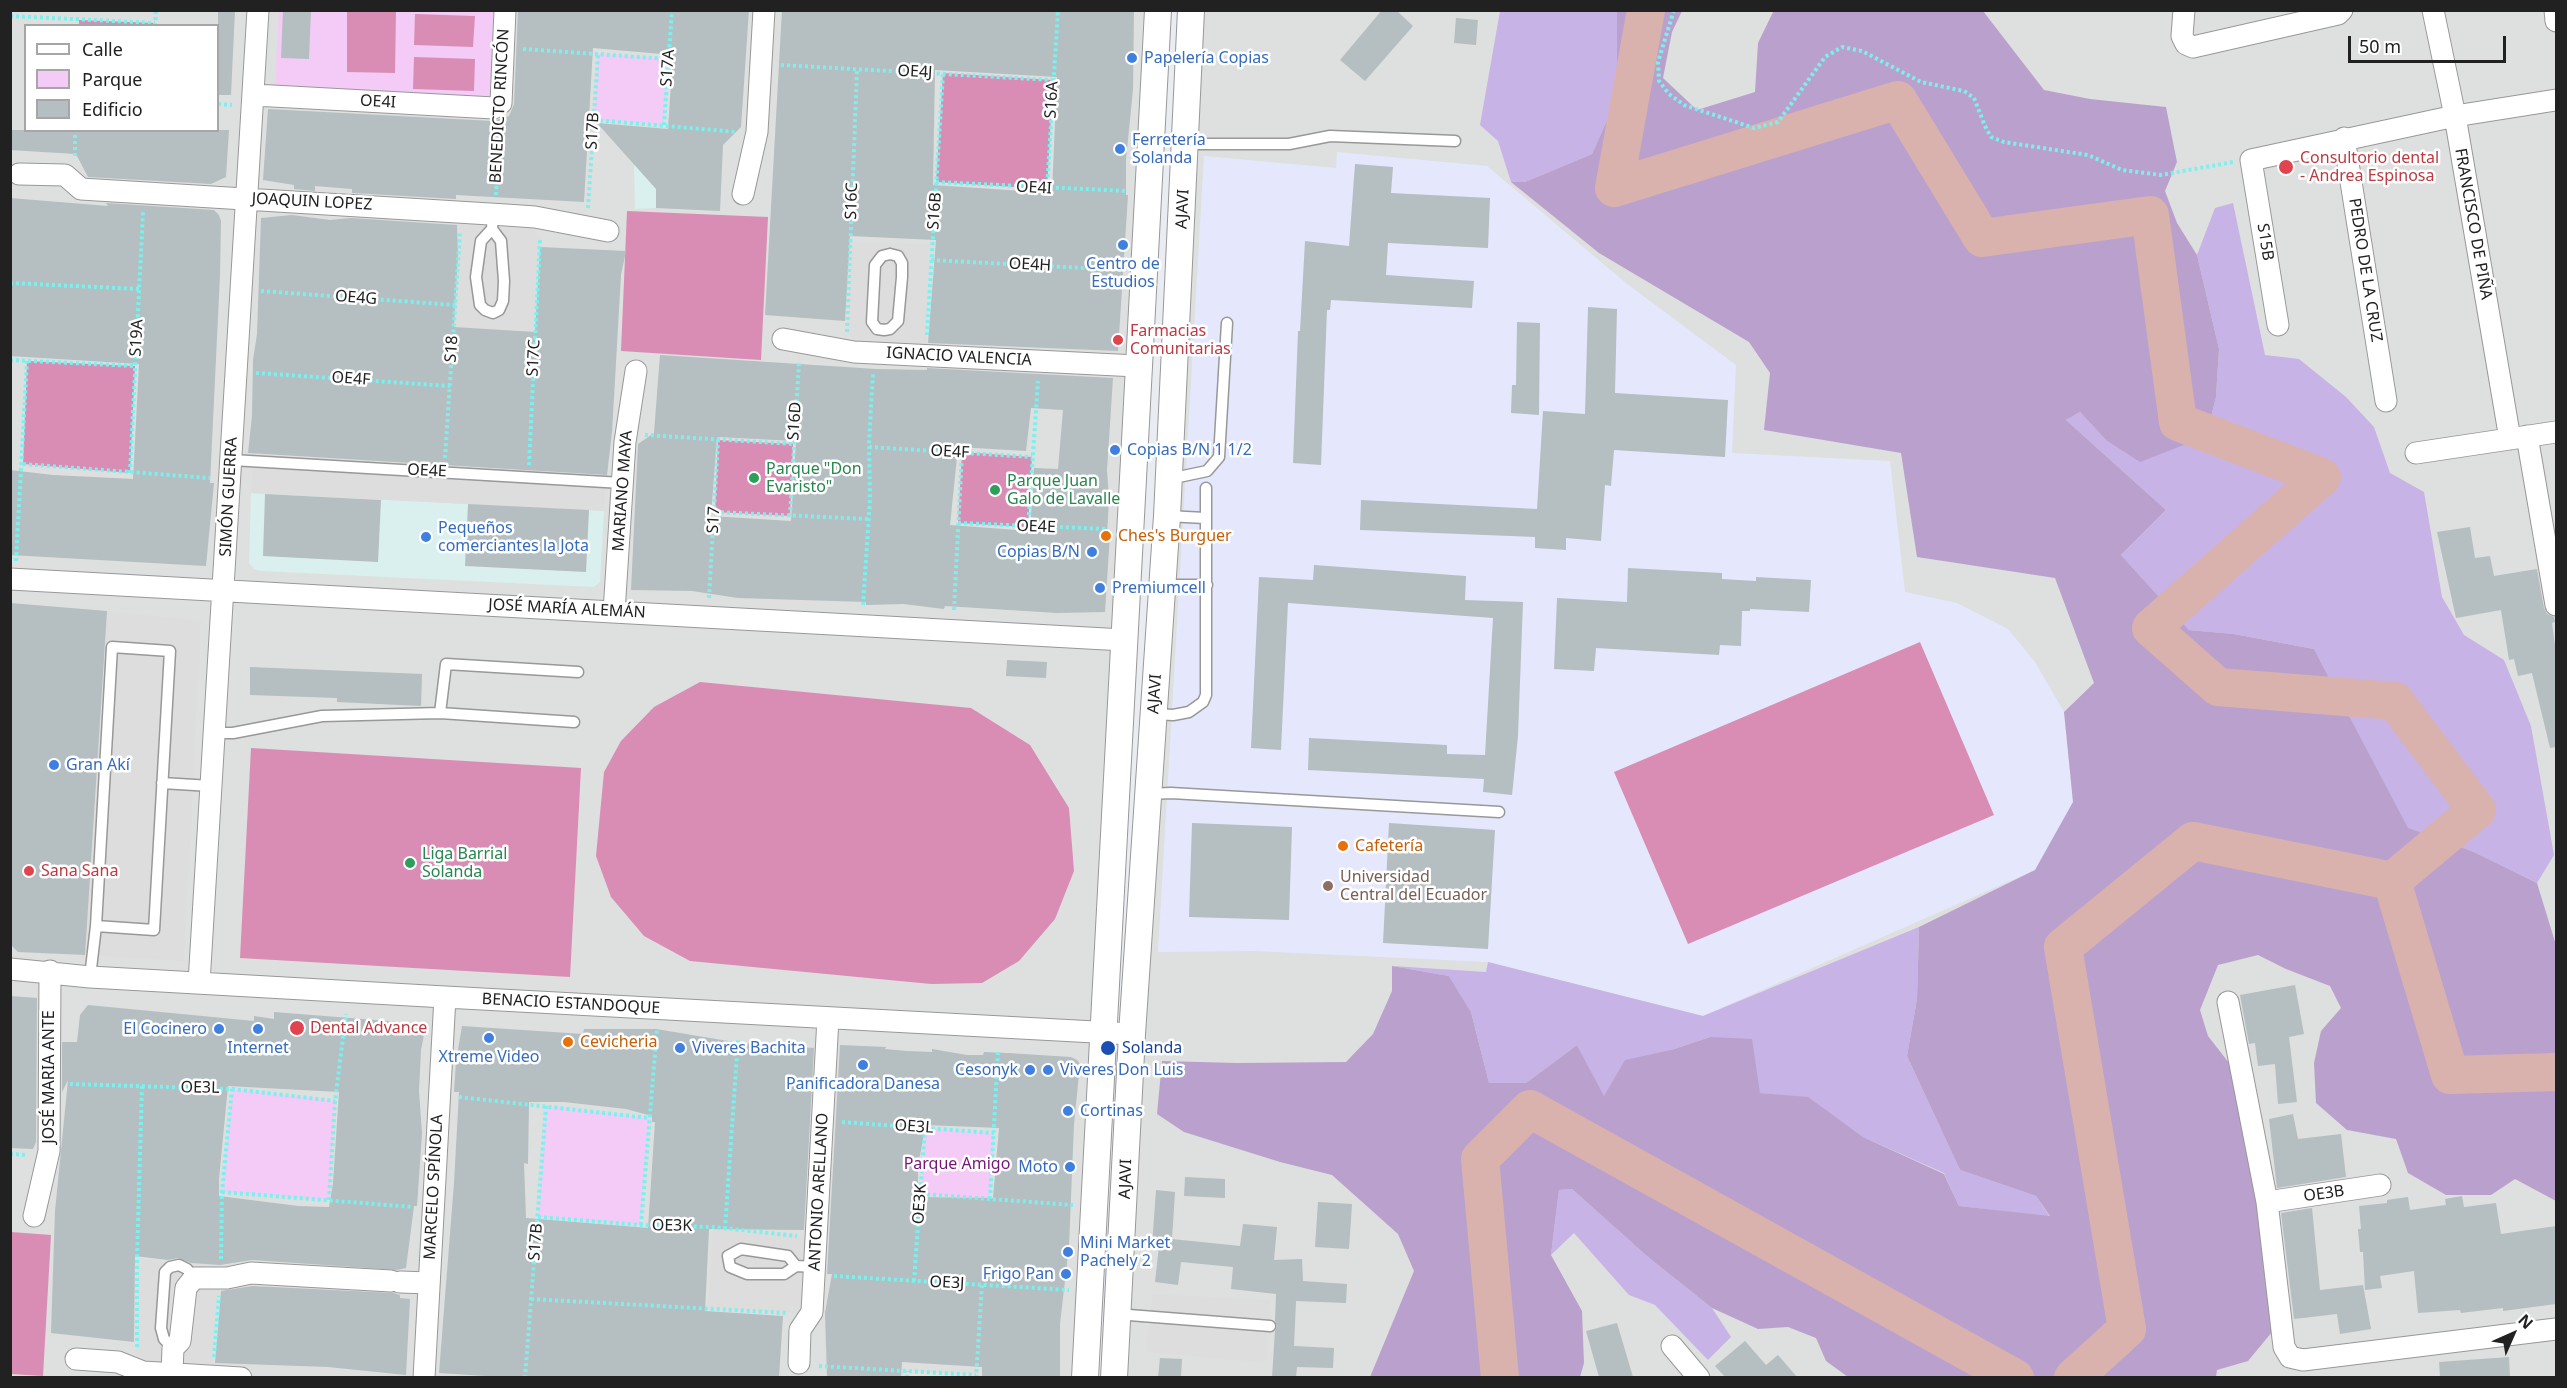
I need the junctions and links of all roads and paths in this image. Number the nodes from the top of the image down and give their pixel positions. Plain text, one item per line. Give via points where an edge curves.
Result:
1 (156, 10) edge
2 (258, 10) edge
3 (505, 10) edge
4 (672, 10) edge
5 (764, 10) edge
6 (1058, 10) edge
7 (1158, 10) edge
8 (1191, 10) edge
9 (1674, 10) edge
10 (2184, 10) edge
11 (2342, 10) edge
12 (2433, 10) edge
13 (2555, 10) edge
14 (10, 16) edge
15 (79, 20) junction
16 (2556, 21) edge
17 (79, 24) edge
18 (155, 24) edge
19 (520, 48) dead end
20 (598, 54) junction
21 (668, 58) junction
22 (776, 65) dead end
23 (857, 70) junction
24 (943, 73) junction
25 (1053, 80) junction
26 (246, 100) junction
27 (2556, 100) edge
28 (501, 103) junction
29 (219, 104) edge
30 (2455, 116) junction
31 (594, 120) junction
32 (664, 125) junction
33 (75, 132) edge
34 (740, 132) dead end
35 (2344, 138) junction
36 (1455, 141) dead end
37 (1186, 144) junction
38 (75, 156) dead end
39 (2251, 160) junction
40 (19, 174) dead end
41 (936, 182) junction
42 (1047, 189) junction
43 (1131, 192) dead end
44 (743, 194) dead end
45 (245, 198) junction
46 (144, 203) dead end
47 (588, 208) dead end
48 (493, 215) junction
49 (460, 225) dead end
50 (608, 231) dead end
51 (540, 238) dead end
52 (931, 260) junction
53 (1128, 270) dead end
54 (10, 283) edge
55 (139, 289) junction
56 (257, 291) dead end
57 (455, 304) junction
58 (1227, 323) dead end
59 (2278, 325) dead end
60 (884, 330) junction
61 (847, 332) dead end
62 (927, 337) dead end
63 (783, 339) dead end
64 (880, 359) junction
65 (10, 360) edge
66 (27, 361) junction
67 (799, 362) dead end
68 (135, 366) junction
69 (1137, 366) junction
70 (636, 371) dead end
71 (1038, 372) dead end
72 (252, 373) dead end
73 (450, 386) junction
74 (2386, 401) dead end
75 (2556, 432) edge
76 (645, 435) dead end
77 (2519, 438) junction
78 (718, 440) junction
79 (793, 444) junction
80 (869, 447) junction
81 (962, 452) junction
82 (2416, 453) dead end
83 (1032, 457) junction
84 (231, 460) junction
85 (23, 464) junction
86 (445, 472) junction
87 (130, 473) junction
88 (528, 477) junction
89 (217, 479) dead end
90 (1169, 479) junction
91 (622, 483) junction
92 (1206, 488) dead end
93 (715, 512) junction
94 (790, 516) junction
95 (1167, 516) junction
96 (1205, 518) junction
97 (868, 519) junction
98 (958, 523) junction
99 (1028, 527) junction
100 (1114, 529) dead end
101 (13, 570) edge
102 (1162, 585) junction
103 (1207, 585) junction
104 (224, 590) junction
105 (709, 601) dead end
106 (2556, 605) edge
107 (862, 609) dead end
108 (614, 612) junction
109 (954, 614) dead end
110 (1125, 640) junction
111 (578, 672) dead end
112 (440, 713) junction
113 (1154, 714) junction
114 (574, 722) dead end
115 (214, 732) junction
116 (162, 783) junction
117 (211, 786) junction
118 (1148, 794) junction
119 (1498, 812) dead end
120 (96, 926) junction
121 (10, 969) edge
122 (50, 971) junction
123 (90, 977) junction
124 (199, 983) junction
125 (445, 997) junction
126 (2228, 1002) dead end
127 (345, 1014) dead end
128 (828, 1018) junction
129 (657, 1024) dead end
130 (1103, 1033) junction
131 (1132, 1034) junction
132 (738, 1040) dead end
133 (998, 1052) dead end
134 (65, 1083) dead end
135 (142, 1086) junction
136 (232, 1089) junction
137 (450, 1097) dead end
138 (335, 1101) junction
139 (546, 1106) junction
140 (649, 1118) junction
141 (835, 1122) dead end
142 (925, 1128) junction
143 (994, 1133) junction
144 (10, 1154) edge
145 (29, 1155) dead end
146 (2380, 1185) dead end
147 (222, 1192) junction
148 (921, 1194) junction
149 (990, 1199) junction
150 (329, 1200) junction
151 (2267, 1202) junction
152 (1075, 1205) dead end
153 (420, 1208) dead end
154 (34, 1216) dead end
155 (538, 1217) junction
156 (641, 1226) junction
157 (725, 1229) junction
158 (806, 1237) dead end
159 (812, 1269) junction
160 (220, 1278) junction
161 (914, 1281) junction
162 (429, 1282) junction
163 (982, 1285) junction
164 (1070, 1290) dead end
165 (531, 1299) junction
166 (795, 1313) dead end
167 (1116, 1314) junction
168 (1270, 1326) dead end
169 (2556, 1329) edge
170 (1672, 1346) dead end
171 (137, 1354) dead end
172 (76, 1359) dead end
173 (809, 1364) joint
174 (213, 1368) dead end
175 (908, 1371) junction
176 (172, 1372) junction
177 (976, 1376) edge
178 (241, 1377) edge
179 (424, 1377) edge
180 (525, 1377) edge
181 (907, 1377) edge
182 (1084, 1377) edge
183 (1114, 1377) edge
184 (1699, 1377) edge

1 - 18 path
2 - 26 street, SIMÓN GUERRA
3 - 28 street, BENEDICTO RINCÓN
4 - 21 path, S17A
5 - 44 street via 756,132
6 - 25 path, S16A
7 - 69 street, AJAVI
8 - 37 street, AJAVI
9 - 39 path via 1658,62 1659,81 1668,94 1684,105 1754,128 1778,122 1825,57 1842,47 1862,51 1921,82 1964,91 1974,98 1991,136 2004,142 2088,155 2122,170 2161,175
10 - 11 street via 2182,36 2193,47
12 - 30 street, FRANCISCO DE PIÑA
13 - 16 street
14 - 15 path
15 - 17 path
15 - 18 path
19 - 20 path
20 - 21 path
20 - 31 path, S17B
21 - 32 path, S17A
22 - 23 path, OE4J
23 - 24 path, OE4J
23 - 61 path, S16C
24 - 25 path, OE4J
24 - 41 path, S16B
25 - 42 path, S16A
26 - 28 street, OE4I via 494,108
26 - 29 path
26 - 45 street, SIMÓN GUERRA
27 - 30 street
28 - 48 path, BENEDICTO RINCÓN
30 - 35 street
30 - 77 street, FRANCISCO DE PIÑA
31 - 32 path
31 - 47 path, S17B
32 - 34 path
33 - 38 path
35 - 39 street
35 - 74 street, PEDRO DE LA CRUZ
36 - 37 lane via 1330,136 1289,144
37 - 90 street, AJAVI
39 - 59 street, S15B
40 - 45 street, JOAQUIN LOPEZ via 65,175 81,189
41 - 42 path, OE4I
41 - 52 path, S16B
42 - 43 path, OE4I
45 - 48 street, JOAQUIN LOPEZ
45 - 84 street, SIMÓN GUERRA
46 - 55 path, S19A
48 - 48 lane via 481,241 476,277 480,305 493,313 503,301 504,281 501,241
48 - 50 street, JOAQUIN LOPEZ via 536,217
49 - 57 path, S18
51 - 88 path, S17C
52 - 53 path, OE4H
52 - 62 path, S16B
54 - 55 path
55 - 68 path, S19A
56 - 57 path, OE4G
57 - 73 path, S18
58 - 90 lane via 1219,457 1207,471
60 - 60 lane via 872,321 875,265 882,256 890,254 898,256 902,263 902,277 898,321
60 - 64 lane
63 - 64 street, IGNACIO VALENCIA
64 - 69 street, IGNACIO VALENCIA
64 - 80 path
65 - 66 path
66 - 68 path
66 - 85 path
67 - 79 path, S16D
68 - 87 path, S19A
69 - 110 street, AJAVI
70 - 91 street, MARIANO MAYA
71 - 83 path
72 - 73 path, OE4F
73 - 86 path, S18
75 - 77 street
76 - 78 path
77 - 82 street
77 - 106 street, FRANCISCO DE PIÑA
78 - 79 path
78 - 93 path, S17
79 - 94 path, S16D
80 - 81 path, OE4F
80 - 97 path
81 - 83 path, OE4F
81 - 98 path
83 - 99 path
84 - 86 lane, OE4E
84 - 104 street, SIMÓN GUERRA
85 - 87 path
85 - 101 path
86 - 88 lane, OE4E
87 - 89 path
88 - 91 lane, OE4E
90 - 95 street, AJAVI
91 - 108 street, MARIANO MAYA
92 - 96 lane
93 - 94 path
93 - 105 path, S17
94 - 97 path
95 - 96 lane
95 - 102 street, AJAVI
96 - 103 lane
97 - 107 path
98 - 99 path, OE4E
98 - 109 path
99 - 100 path, OE4E
101 - 104 street, JOSÉ MARÍA ALEMÁN
102 - 103 lane
102 - 113 street, AJAVI
103 - 113 lane via 1206,695 1189,712
104 - 108 street, JOSÉ MARÍA ALEMÁN
104 - 115 street, SIMÓN GUERRA
108 - 110 street, JOSÉ MARÍA ALEMÁN
110 - 130 street, AJAVI
111 - 112 lane via 446,664
112 - 114 lane
112 - 115 lane via 322,716 233,733
113 - 118 street, AJAVI
115 - 117 street, SIMÓN GUERRA
116 - 117 lane
116 - 120 lane via 154,930
116 - 120 lane via 170,651 112,647
117 - 124 street, SIMÓN GUERRA
118 - 119 lane
118 - 131 street, AJAVI
120 - 123 lane
121 - 122 street, BENACIO ESTANDOQUE
122 - 123 street, BENACIO ESTANDOQUE
122 - 154 street, JOSÉ MARIA ANTE via 49,1151
123 - 124 street, BENACIO ESTANDOQUE
124 - 125 street, BENACIO ESTANDOQUE
125 - 128 street, BENACIO ESTANDOQUE
125 - 162 street, MARCELO SPÍNOLA
126 - 151 street
127 - 138 path
128 - 130 street, BENACIO ESTANDOQUE
128 - 159 street, ANTONIO ARELLANO
129 - 140 path
130 - 131 street, BENACIO ESTANDOQUE
130 - 182 street, AJAVI
131 - 167 street, AJAVI via 1125,1213
132 - 157 path
133 - 143 path
134 - 135 path, OE3L
135 - 136 path, OE3L
135 - 171 path
136 - 138 path, OE3L
136 - 147 path
137 - 139 path
138 - 150 path
139 - 140 path
139 - 155 path, S17B
140 - 156 path
141 - 142 path, OE3L
142 - 143 path, OE3L
142 - 148 path, OE3K
143 - 149 path
144 - 145 path
146 - 151 street, OE3B
147 - 150 path
147 - 160 path
148 - 149 path
148 - 161 path, OE3K
149 - 152 path
150 - 153 path
151 - 169 street via 2284,1347 2290,1357 2302,1360
155 - 156 path, OE3K
155 - 165 path, S17B
156 - 157 path, OE3K
157 - 158 path, OE3K
159 - 159 lane via 788,1256 741,1248 728,1256 730,1267 747,1274
159 - 161 path, OE3J
159 - 173 street, ANTONIO ARELLANO via 812,1312 800,1330
160 - 162 street via 251,1273
160 - 174 path
160 - 176 street via 194,1278 186,1288
161 - 163 path, OE3J
162 - 179 street, MARCELO SPÍNOLA
163 - 164 path, OE3J
163 - 177 path
165 - 166 path
165 - 180 path, S17B
167 - 168 lane
167 - 183 street, AJAVI
170 - 184 street
172 - 176 street via 118,1362 143,1372
173 - 175 path
175 - 177 path
175 - 181 path
176 - 178 street

